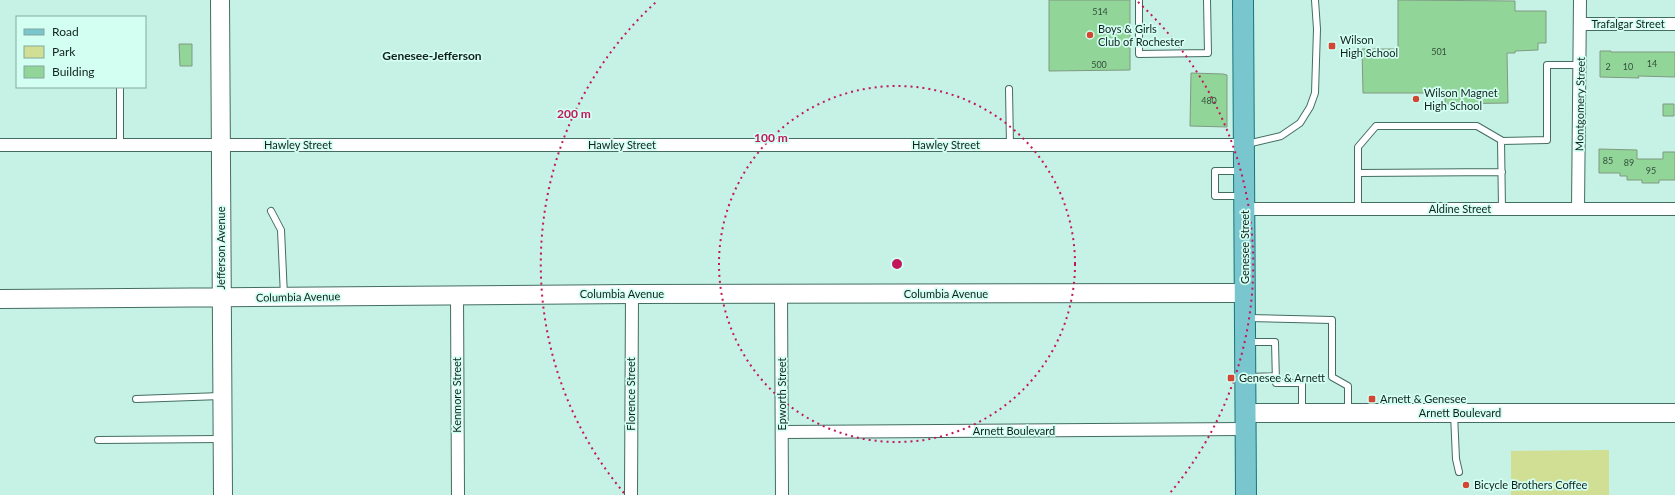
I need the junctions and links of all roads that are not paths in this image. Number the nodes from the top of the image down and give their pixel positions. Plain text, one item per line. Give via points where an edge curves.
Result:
1 (220, 0) edge
2 (1139, 0) edge
3 (1207, 0) edge
4 (1243, 0) edge
5 (1315, 0) edge
6 (1580, 0) edge
7 (1581, 24) junction
8 (1675, 24) edge
9 (1580, 65) junction
10 (120, 88) edge
11 (1009, 89) dead end
12 (1501, 140) junction
13 (0, 145) edge
14 (120, 145) junction
15 (220, 145) junction
16 (1010, 145) junction
17 (1244, 145) junction
18 (1244, 171) junction
19 (1502, 172) junction
20 (1358, 173) junction
21 (1244, 203) junction
22 (1358, 209) junction
23 (1502, 209) junction
24 (1578, 209) junction
25 (1675, 209) edge
26 (271, 211) dead end
27 (1245, 293) junction
28 (632, 294) junction
29 (781, 294) junction
30 (457, 296) junction
31 (284, 297) junction
32 (222, 298) junction
33 (0, 299) edge
34 (1245, 318) junction
35 (1245, 342) junction
36 (1276, 376) junction
37 (1245, 377) junction
38 (222, 396) junction
39 (136, 399) dead end
40 (1302, 413) junction
41 (1348, 413) junction
42 (1454, 413) junction
43 (1675, 413) edge
44 (1245, 421) junction
45 (782, 432) junction
46 (222, 439) junction
47 (98, 440) dead end
48 (1459, 472) dead end
49 (223, 495) edge
50 (458, 495) edge
51 (630, 495) edge
52 (782, 495) edge
53 (1246, 495) edge

1 - 15 street, Jefferson Avenue
2 - 3 lane via 1139,54 1208,53
4 - 17 main road, Genesee Street
5 - 17 lane via 1316,93 1310,107 1300,123 1281,136
6 - 7 street, Montgomery Street
7 - 8 street, Trafalgar Street
7 - 9 street, Montgomery Street
9 - 12 lane via 1547,64 1547,140
9 - 24 street, Montgomery Street
10 - 14 lane
11 - 16 lane
12 - 19 lane
12 - 20 lane via 1477,126 1376,126 1358,147
13 - 14 street, Hawley Street
14 - 15 street, Hawley Street
15 - 16 street, Hawley Street
15 - 32 street, Jefferson Avenue
16 - 17 street, Hawley Street
17 - 18 main road, Genesee Street
18 - 21 main road, Genesee Street
18 - 21 lane via 1215,171 1215,196
19 - 20 lane
19 - 23 lane
20 - 22 lane
21 - 22 street, Aldine Street
21 - 27 main road, Genesee Street
22 - 23 street, Aldine Street
23 - 24 street, Aldine Street
24 - 25 street, Aldine Street
26 - 31 lane via 281,230
27 - 29 street, Columbia Avenue
27 - 34 main road, Genesee Street
28 - 29 street, Columbia Avenue
28 - 30 street, Columbia Avenue
28 - 51 street, Florence Street
29 - 45 street, Epworth Street
30 - 31 street, Columbia Avenue
30 - 50 street, Kenmore Street
31 - 32 street, Columbia Avenue
32 - 33 street, Columbia Avenue
32 - 38 street, Jefferson Avenue
34 - 35 main road, Genesee Street
34 - 41 lane via 1332,320 1332,377 1348,386
35 - 36 lane via 1276,342
35 - 37 main road, Genesee Street
36 - 37 lane
36 - 40 lane via 1276,383 1302,382
37 - 44 main road, Genesee Street
38 - 39 lane
38 - 46 street, Jefferson Avenue
40 - 41 street, Arnett Boulevard
40 - 44 street, Arnett Boulevard
41 - 42 street, Arnett Boulevard
42 - 43 street, Arnett Boulevard
42 - 48 lane
44 - 45 street, Arnett Boulevard
44 - 53 main road, Genesee Street
45 - 52 street, Epworth Street
46 - 47 lane
46 - 49 street, Jefferson Avenue

